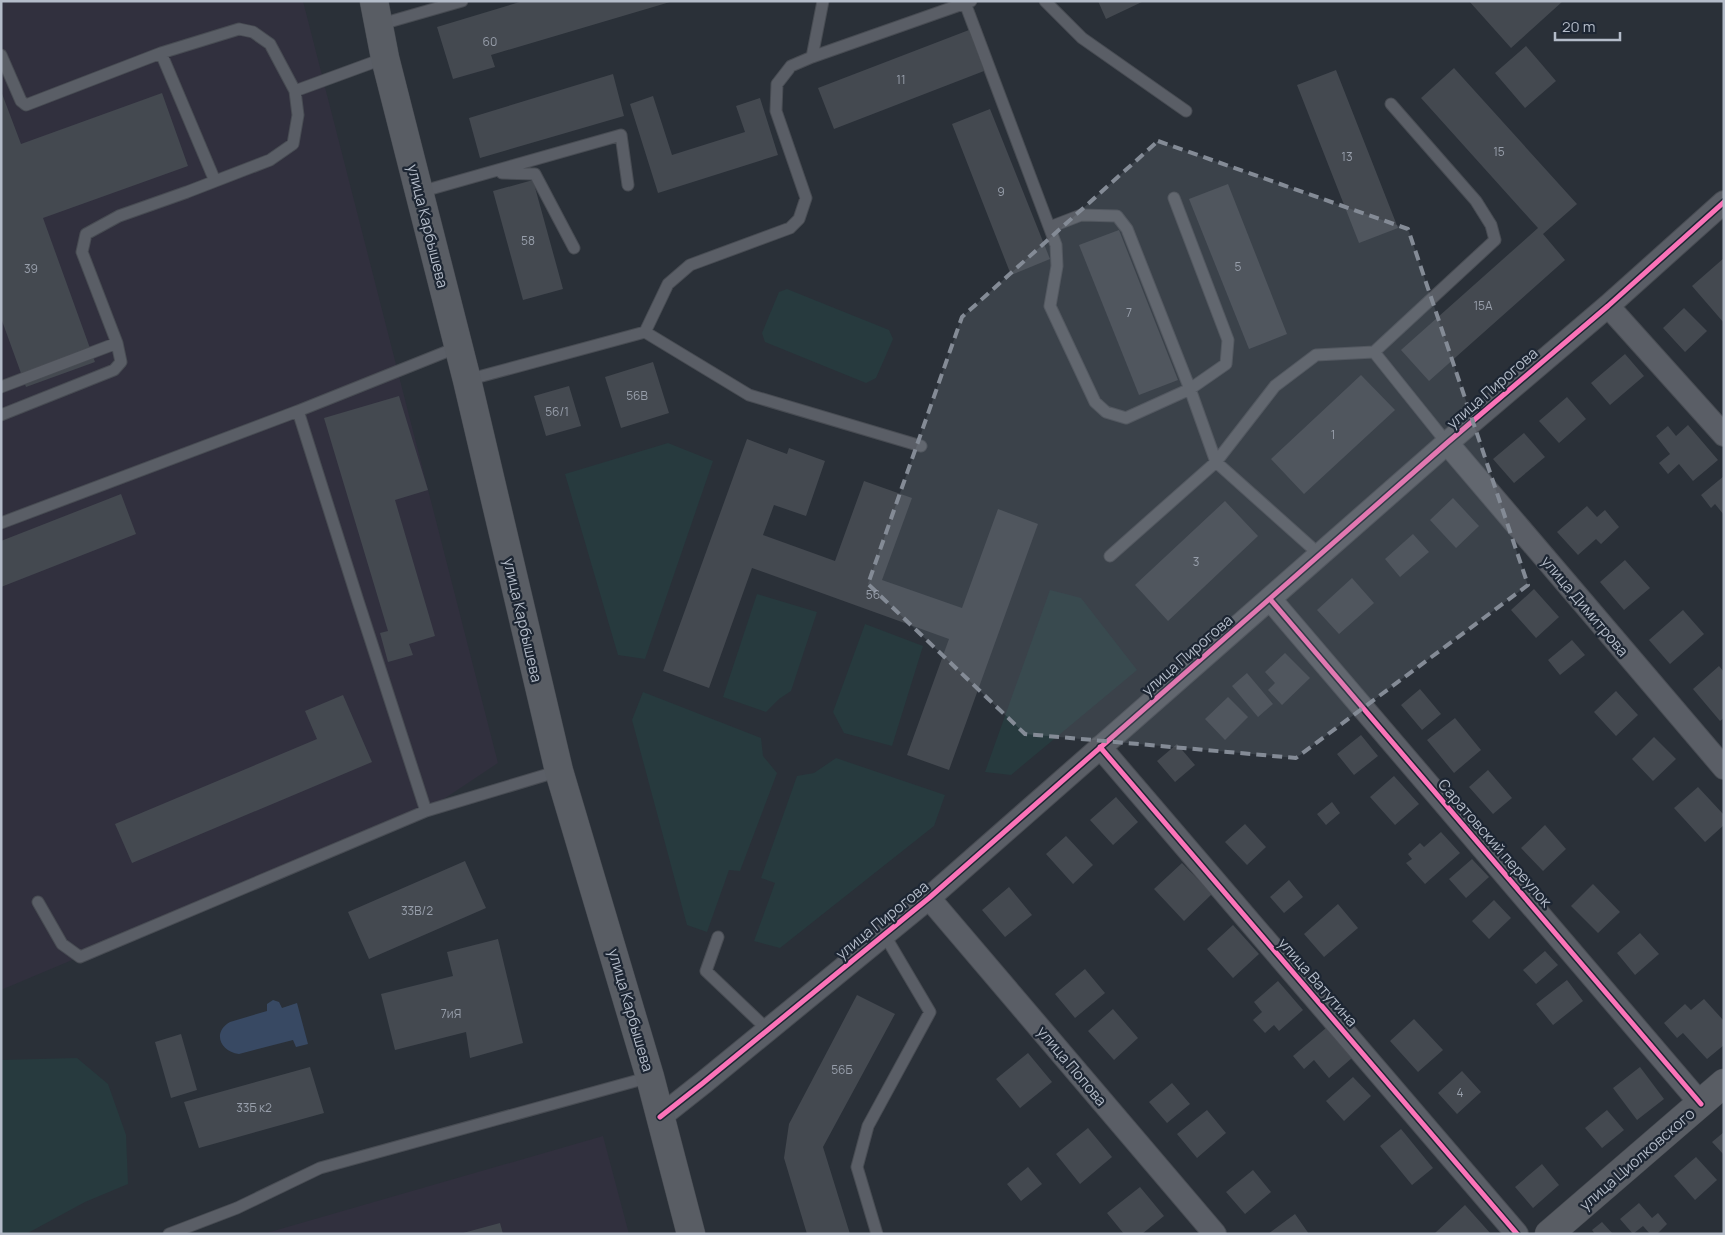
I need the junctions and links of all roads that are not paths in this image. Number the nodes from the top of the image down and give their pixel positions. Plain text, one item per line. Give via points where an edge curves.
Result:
1 (462, 1) edge
2 (823, 1) edge
3 (1045, 1) edge
4 (968, 2) edge
5 (376, 13) edge
6 (161, 53) junction
7 (1, 55) edge
8 (812, 57) junction
9 (385, 58) junction
10 (296, 91) junction
11 (1391, 104) dead end
12 (1186, 111) dead end
13 (490, 172) junction
14 (215, 181) junction
15 (628, 185) dead end
16 (420, 192) junction
17 (1174, 198) dead end
18 (1724, 202) edge
19 (1050, 227) junction
20 (574, 248) dead end
21 (1608, 306) junction
22 (644, 332) junction
23 (117, 343) junction
24 (458, 347) junction
25 (1374, 352) junction
26 (467, 380) junction
27 (1, 387) edge
28 (1190, 389) junction
29 (298, 411) junction
30 (1, 415) edge
31 (1724, 435) edge
32 (1447, 443) junction
33 (921, 446) dead end
34 (1216, 462) junction
35 (1, 523) edge
36 (1320, 555) junction
37 (1110, 556) dead end
38 (1270, 599) junction
39 (1100, 747) junction
40 (1724, 768) edge
41 (559, 771) junction
42 (426, 811) junction
43 (929, 898) junction
44 (38, 902) dead end
45 (884, 934) junction
46 (718, 937) dead end
47 (768, 1030) junction
48 (650, 1078) junction
49 (1717, 1090) edge
50 (660, 1117) junction
51 (169, 1234) edge
52 (692, 1234) edge
53 (877, 1234) edge
54 (1215, 1234) edge
55 (1516, 1234) edge
56 (1549, 1234) edge

1 - 5 lane
2 - 8 lane
3 - 12 lane via 1082,38
4 - 8 lane
4 - 19 lane
5 - 9 main road, улица Карбышева
6 - 7 lane via 26,104 20,101
6 - 10 lane via 239,29 252,32 270,44
6 - 14 lane
8 - 22 lane via 791,66 777,84 776,111 806,198 799,219 790,228 690,265 668,284
9 - 10 lane
9 - 16 main road, улица Карбышева
10 - 14 lane via 298,115 293,144 270,160
11 - 25 lane via 1476,201 1491,225 1495,240
13 - 15 lane via 621,135
13 - 16 lane
13 - 20 lane via 535,174
14 - 23 lane via 119,216 86,234 82,252
16 - 24 main road, улица Карбышева
17 - 28 lane via 1228,340 1226,364
18 - 21 street, улица Пирогова
19 - 28 lane via 1081,215 1117,216 1127,228
19 - 28 lane via 1056,245 1057,266 1050,306 1095,402 1106,412 1126,418
21 - 31 street
21 - 32 street, улица Пирогова
22 - 26 lane
22 - 33 lane via 749,395
23 - 27 lane
23 - 30 lane via 121,362 114,370
24 - 26 main road, улица Карбышева
24 - 29 lane
25 - 32 lane
25 - 34 lane via 1316,355 1275,386
26 - 41 main road, улица Карбышева
28 - 34 lane
29 - 35 lane
29 - 42 lane
32 - 36 street, улица Пирогова
32 - 40 street, улица Димитрова
34 - 36 lane
34 - 37 lane
36 - 38 street, улица Пирогова
38 - 39 street, улица Пирогова
38 - 49 street, Саратовский переулок
39 - 43 street, улица Пирогова
39 - 55 street, улица Ватутина
41 - 42 lane
41 - 48 main road, улица Карбышева
42 - 44 lane via 80,957 62,944
43 - 45 street, улица Пирогова
43 - 54 street, улица Попова
45 - 47 street, улица Пирогова
45 - 53 lane via 930,1012 868,1126 857,1167
46 - 47 lane via 706,971
47 - 50 street, улица Пирогова
48 - 50 main road, улица Карбышева
48 - 51 lane via 320,1168 237,1208
49 - 56 main road, улица Циолковского
50 - 52 main road, улица Карбышева

